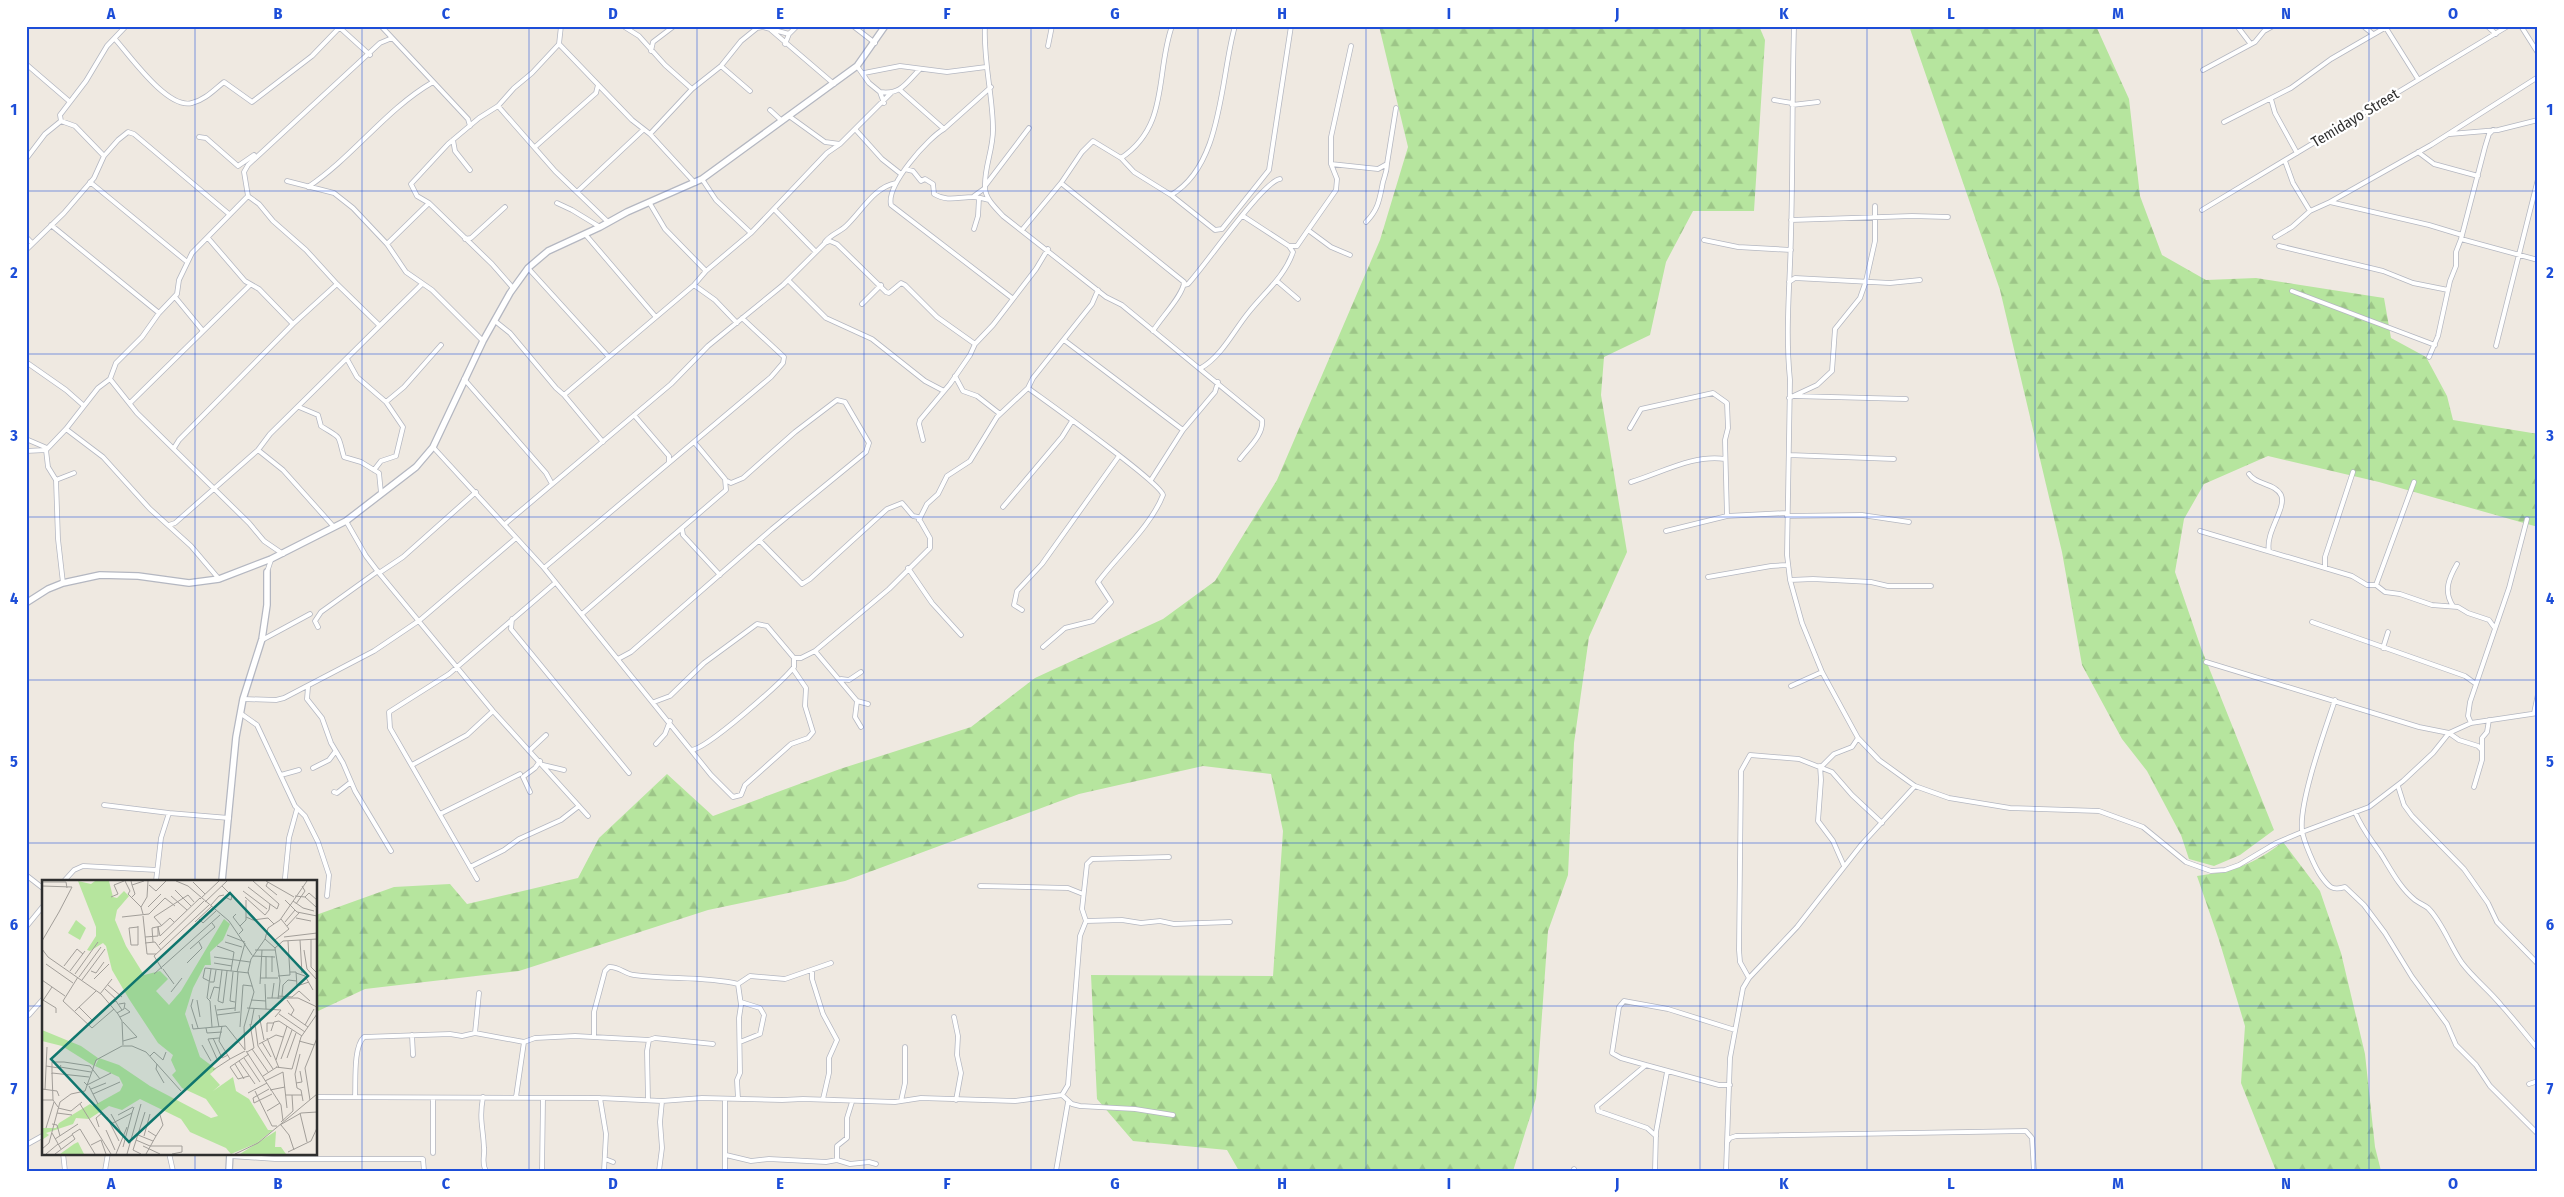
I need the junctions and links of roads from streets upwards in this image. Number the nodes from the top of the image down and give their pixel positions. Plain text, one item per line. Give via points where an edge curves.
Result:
1 (126, 26) edge
2 (381, 26) edge
3 (561, 26) edge
4 (623, 26) edge
5 (674, 26) edge
6 (797, 26) edge
7 (853, 26) edge
8 (885, 26) edge
9 (985, 26) edge
10 (1052, 26) edge
11 (1172, 26) edge
12 (1234, 26) edge
13 (1291, 26) edge
14 (1794, 26) edge
15 (2237, 26) edge
16 (2273, 26) edge
17 (2363, 26) edge
18 (2487, 26) edge
19 (2508, 26) edge
20 (2521, 26) edge
21 (338, 27) edge
22 (757, 27) edge
23 (766, 27) edge
24 (2387, 27) edge
25 (772, 30) junction
26 (789, 34) junction
27 (2373, 34) junction
28 (2496, 34) junction
29 (115, 38) junction
30 (392, 38) junction
31 (876, 43) junction
32 (2250, 43) junction
33 (559, 44) junction
34 (785, 44) junction
35 (1048, 46) dead end
36 (1352, 46) dead end
37 (651, 50) junction
38 (2538, 52) edge
39 (370, 55) junction
40 (26, 64) edge
41 (721, 66) junction
42 (857, 66) junction
43 (986, 67) junction
44 (920, 69) junction
45 (2203, 70) dead end
46 (864, 73) junction
47 (2538, 77) edge
48 (2418, 80) junction
49 (433, 82) junction
50 (834, 84) junction
51 (598, 85) junction
52 (991, 87) junction
53 (692, 89) junction
54 (900, 90) junction
55 (604, 91) junction
56 (750, 91) dead end
57 (880, 92) junction
58 (596, 93) junction
59 (891, 93) junction
60 (2271, 98) junction
61 (1774, 100) dead end
62 (69, 102) junction
63 (1818, 102) dead end
64 (884, 103) junction
65 (1792, 104) junction
66 (498, 106) junction
67 (1396, 108) dead end
68 (770, 110) dead end
69 (789, 116) junction
70 (479, 118) junction
71 (468, 119) junction
72 (2538, 120) edge
73 (61, 121) junction
74 (782, 121) junction
75 (2224, 122) dead end
76 (470, 126) junction
77 (855, 128) junction
78 (1029, 128) dead end
79 (944, 129) junction
80 (643, 130) junction
81 (2493, 130) junction
82 (650, 134) junction
83 (2450, 134) junction
84 (199, 137) dead end
85 (452, 140) junction
86 (825, 142) junction
87 (448, 144) junction
88 (840, 144) junction
89 (454, 146) junction
90 (535, 147) junction
91 (260, 151) junction
92 (2418, 152) junction
93 (827, 153) junction
94 (2297, 153) junction
95 (104, 156) junction
96 (1121, 158) junction
97 (26, 160) edge
98 (2284, 161) junction
99 (989, 163) junction
100 (1331, 164) junction
101 (1386, 164) junction
102 (1378, 169) junction
103 (470, 170) dead end
104 (998, 170) junction
105 (902, 171) junction
106 (1387, 176) junction
107 (2478, 176) junction
108 (702, 179) junction
109 (1280, 179) dead end
110 (2538, 179) edge
111 (287, 181) dead end
112 (90, 182) junction
113 (695, 183) junction
114 (896, 183) junction
115 (1061, 183) junction
116 (308, 187) junction
117 (985, 187) junction
118 (578, 192) junction
119 (1171, 195) junction
120 (248, 196) junction
121 (977, 197) junction
122 (989, 200) junction
123 (429, 202) junction
124 (649, 202) junction
125 (2330, 202) junction
126 (558, 203) dead end
127 (1875, 206) dead end
128 (505, 207) dead end
129 (774, 209) junction
130 (2202, 210) dead end
131 (2310, 211) junction
132 (229, 214) junction
133 (1243, 216) junction
134 (1874, 217) junction
135 (1948, 217) dead end
136 (1791, 220) junction
137 (608, 222) junction
138 (1366, 222) dead end
139 (51, 225) junction
140 (600, 228) junction
141 (974, 229) dead end
142 (1022, 230) junction
143 (1308, 230) junction
144 (750, 233) junction
145 (585, 234) junction
146 (26, 237) edge
147 (2276, 237) dead end
148 (2462, 237) junction
149 (208, 238) junction
150 (472, 238) junction
151 (465, 239) junction
152 (1704, 240) dead end
153 (32, 242) junction
154 (825, 243) junction
155 (387, 244) junction
156 (471, 245) junction
157 (1288, 246) junction
158 (1297, 246) junction
159 (2279, 246) dead end
160 (1048, 249) junction
161 (26, 250) edge
162 (1791, 250) junction
163 (815, 251) junction
164 (1293, 252) junction
165 (1350, 255) dead end
166 (2519, 256) junction
167 (2538, 260) edge
168 (186, 261) junction
169 (528, 268) junction
170 (706, 271) junction
171 (1789, 273) junction
172 (1795, 278) junction
173 (788, 280) junction
174 (1920, 280) dead end
175 (1276, 281) junction
176 (1866, 281) junction
177 (1789, 282) junction
178 (337, 284) junction
179 (422, 284) junction
180 (250, 285) junction
181 (694, 285) junction
182 (881, 285) junction
183 (1184, 285) junction
184 (513, 288) junction
185 (1098, 290) junction
186 (2448, 290) junction
187 (2292, 291) dead end
188 (175, 297) junction
189 (1012, 298) junction
190 (1298, 299) dead end
191 (862, 304) dead end
192 (159, 313) junction
193 (656, 316) junction
194 (742, 318) junction
195 (494, 321) junction
196 (737, 322) junction
197 (293, 324) junction
198 (378, 325) junction
199 (204, 330) junction
200 (1153, 331) junction
201 (1064, 340) junction
202 (483, 341) junction
203 (975, 344) junction
204 (441, 345) dead end
205 (2435, 345) junction
206 (2496, 346) dead end
207 (608, 356) junction
208 (2429, 357) dead end
209 (346, 359) junction
210 (26, 362) edge
211 (1202, 368) junction
212 (955, 376) junction
213 (110, 379) junction
214 (464, 379) junction
215 (1218, 382) junction
216 (1028, 388) junction
217 (944, 391) junction
218 (564, 395) junction
219 (1792, 397) junction
220 (1906, 399) dead end
221 (386, 402) junction
222 (130, 403) junction
223 (83, 405) junction
224 (299, 407) junction
225 (1000, 414) junction
226 (634, 415) junction
227 (1072, 421) junction
228 (1630, 428) dead end
229 (66, 429) junction
230 (1183, 430) junction
231 (26, 439) edge
232 (924, 440) dead end
233 (603, 442) junction
234 (695, 443) junction
235 (261, 445) junction
236 (433, 446) junction
237 (174, 448) junction
238 (48, 449) junction
239 (258, 450) junction
240 (26, 451) edge
241 (263, 453) junction
242 (1788, 455) junction
243 (669, 456) junction
244 (1119, 456) junction
245 (675, 457) junction
246 (1240, 459) dead end
247 (1725, 459) junction
248 (1894, 459) dead end
249 (669, 462) junction
250 (374, 470) junction
251 (2354, 472) dead end
252 (74, 473) dead end
253 (2249, 474) dead end
254 (56, 480) junction
255 (1151, 480) junction
256 (726, 481) junction
257 (1632, 482) dead end
258 (2414, 482) dead end
259 (552, 484) junction
260 (214, 488) junction
261 (381, 492) junction
262 (476, 492) junction
263 (1003, 507) dead end
264 (1787, 515) junction
265 (1727, 516) junction
266 (2527, 519) dead end
267 (920, 520) junction
268 (346, 521) junction
269 (1909, 522) dead end
270 (175, 523) junction
271 (505, 524) junction
272 (169, 525) junction
273 (334, 527) junction
274 (682, 529) junction
275 (175, 530) junction
276 (1666, 531) dead end
277 (2200, 531) dead end
278 (516, 538) junction
279 (760, 541) junction
280 (2269, 551) junction
281 (283, 554) junction
282 (271, 560) junction
283 (260, 564) junction
284 (2457, 564) dead end
285 (1787, 565) junction
286 (544, 568) junction
287 (908, 568) junction
288 (2325, 568) junction
289 (267, 572) junction
290 (379, 572) junction
291 (720, 574) junction
292 (1708, 577) dead end
293 (219, 579) junction
294 (1790, 580) junction
295 (63, 583) junction
296 (555, 583) junction
297 (1932, 586) dead end
298 (2376, 586) junction
299 (26, 603) edge
300 (2453, 606) junction
301 (1022, 610) dead end
302 (310, 614) dead end
303 (582, 614) junction
304 (512, 619) junction
305 (420, 620) junction
306 (2312, 622) dead end
307 (318, 627) dead end
308 (2494, 627) junction
309 (2388, 632) dead end
310 (961, 635) dead end
311 (261, 641) junction
312 (1043, 647) dead end
313 (2383, 648) junction
314 (815, 651) junction
315 (794, 658) junction
316 (618, 659) junction
317 (2206, 662) dead end
318 (457, 666) junction
319 (793, 669) junction
320 (861, 672) dead end
321 (1822, 672) junction
322 (839, 678) junction
323 (2476, 684) junction
324 (1791, 686) dead end
325 (308, 687) junction
326 (302, 690) junction
327 (306, 693) junction
328 (2538, 694) edge
329 (243, 699) junction
330 (2334, 700) junction
331 (857, 701) junction
332 (654, 702) junction
333 (868, 704) dead end
334 (493, 711) junction
335 (240, 713) junction
336 (2536, 713) edge
337 (2489, 720) junction
338 (670, 721) junction
339 (2471, 723) junction
340 (862, 727) dead end
341 (2449, 733) junction
342 (546, 735) dead end
343 (1858, 738) junction
344 (656, 744) dead end
345 (691, 750) junction
346 (2482, 750) junction
347 (529, 751) junction
348 (335, 752) junction
349 (540, 760) junction
350 (412, 765) junction
351 (543, 765) junction
352 (1820, 766) junction
353 (313, 768) dead end
354 (299, 770) dead end
355 (564, 770) dead end
356 (629, 773) dead end
357 (520, 774) dead end
358 (281, 775) junction
359 (351, 782) junction
360 (1915, 786) junction
361 (2398, 786) junction
362 (2474, 787) dead end
363 (334, 792) dead end
364 (530, 792) dead end
365 (104, 805) dead end
366 (579, 806) junction
367 (296, 809) junction
368 (2355, 812) junction
369 (168, 814) junction
370 (440, 814) junction
371 (588, 816) dead end
372 (229, 818) junction
373 (1882, 823) junction
374 (2302, 832) junction
375 (391, 851) dead end
376 (1169, 857) dead end
377 (1844, 866) junction
378 (470, 867) junction
379 (157, 870) junction
380 (26, 875) edge
381 (285, 878) dead end
382 (476, 879) dead end
383 (65, 880) edge
384 (156, 880) edge
385 (222, 880) edge
386 (980, 886) dead end
387 (42, 887) edge
388 (1084, 894) junction
389 (327, 896) dead end
390 (42, 907) edge
391 (1086, 921) junction
392 (1230, 922) dead end
393 (26, 927) edge
394 (831, 963) dead end
395 (2538, 964) edge
396 (812, 970) junction
397 (1749, 978) junction
398 (738, 984) junction
399 (479, 993) dead end
400 (42, 1000) edge
401 (741, 1002) junction
402 (26, 1013) edge
403 (954, 1017) dead end
404 (1735, 1030) junction
405 (475, 1033) junction
406 (412, 1035) junction
407 (594, 1037) junction
408 (649, 1040) junction
409 (524, 1042) junction
410 (740, 1042) junction
411 (713, 1044) dead end
412 (905, 1047) dead end
413 (2538, 1049) edge
414 (413, 1055) dead end
415 (1646, 1065) junction
416 (1667, 1072) junction
417 (2538, 1081) edge
418 (2529, 1084) dead end
419 (1730, 1086) junction
420 (1062, 1096) junction
421 (318, 1097) edge
422 (355, 1097) junction
423 (483, 1097) junction
424 (516, 1097) junction
425 (433, 1098) junction
426 (543, 1098) junction
427 (600, 1098) junction
428 (725, 1098) junction
429 (738, 1099) junction
430 (648, 1100) junction
431 (823, 1100) junction
432 (956, 1100) junction
433 (662, 1101) junction
434 (901, 1101) junction
435 (852, 1102) junction
436 (1068, 1102) junction
437 (1173, 1115) dead end
438 (1727, 1129) junction
439 (2538, 1134) edge
440 (42, 1136) edge
441 (1656, 1136) junction
442 (1736, 1136) junction
443 (1727, 1143) junction
444 (26, 1145) edge
445 (432, 1153) dead end
446 (63, 1154) edge
447 (108, 1154) edge
448 (169, 1154) edge
449 (230, 1155) edge
450 (726, 1156) junction
451 (605, 1159) junction
452 (837, 1160) junction
453 (613, 1162) dead end
454 (876, 1164) dead end
455 (65, 1171) edge
456 (105, 1171) edge
457 (173, 1171) edge
458 (229, 1171) edge
459 (424, 1171) edge
460 (486, 1171) edge
461 (542, 1171) edge
462 (604, 1171) edge
463 (659, 1171) edge
464 (725, 1171) edge
465 (1056, 1171) edge
466 (1655, 1171) edge
467 (1726, 1171) edge
468 (2034, 1171) edge

1 - 29 street
2 - 30 street
3 - 33 street
4 - 37 street via 639,36
5 - 37 street via 653,42
6 - 26 street
7 - 31 street
8 - 31 street
9 - 43 street
10 - 35 street
11 - 96 street via 1155,116 1143,139
12 - 119 street via 1212,143 1196,170
13 - 119 street via 1269,170 1219,231
14 - 65 street
15 - 32 street
16 - 32 street
17 - 27 street
18 - 28 street
19 - 28 street, Temidayo Street
20 - 38 street
21 - 29 street via 299,67 250,102 224,82 201,100 181,103 154,83
21 - 39 street
22 - 23 street
22 - 41 street
23 - 25 street
24 - 27 street
24 - 48 street
25 - 26 street
25 - 34 street
26 - 34 street
27 - 60 street
28 - 48 street, Temidayo Street
29 - 62 street
30 - 39 street via 380,43
30 - 49 street
31 - 42 street
32 - 45 street
33 - 51 street
33 - 66 street
34 - 50 street
36 - 100 street via 1331,137
37 - 53 street
39 - 91 street via 294,125
40 - 62 street
41 - 53 street
41 - 56 street
42 - 46 street
42 - 50 street
43 - 44 street via 947,72
43 - 52 street
44 - 46 street via 900,66
44 - 54 street
46 - 57 street via 869,83
47 - 83 street
48 - 94 street, Temidayo Street
49 - 71 street
49 - 116 street
50 - 69 street
51 - 55 street
51 - 58 street
52 - 79 street
52 - 99 street via 993,130
53 - 82 street
54 - 59 street
54 - 79 street
55 - 58 street
55 - 80 street
57 - 59 street
57 - 64 street
58 - 90 street
59 - 64 street
60 - 75 street
60 - 94 street via 2275,114
61 - 65 street
62 - 73 street via 60,116
63 - 65 street
64 - 77 street
65 - 136 street
66 - 70 street
66 - 90 street
67 - 101 street
68 - 74 street
69 - 74 street
69 - 86 street
70 - 71 street
70 - 76 street
71 - 76 street
72 - 81 street
73 - 95 street via 75,126
73 - 97 street via 45,134
74 - 108 street
76 - 85 street
77 - 88 street
77 - 105 street via 882,159
78 - 104 street
79 - 105 street
80 - 82 street
80 - 118 street
81 - 83 street
81 - 107 street via 2488,137
82 - 113 street
83 - 92 street
84 - 91 street via 206,138 238,166
85 - 87 street
85 - 89 street
86 - 88 street
86 - 93 street
87 - 89 street
87 - 123 street via 411,184 417,196
88 - 93 street
89 - 103 street
90 - 118 street via 554,171
91 - 120 street via 244,172
92 - 107 street via 2434,164
92 - 125 street
93 - 129 street
94 - 98 street, Temidayo Street
95 - 112 street
95 - 132 street via 118,140 132,132
96 - 115 street via 1094,141 1082,152
96 - 119 street via 1134,172
98 - 130 street, Temidayo Street
98 - 131 street
99 - 104 street
99 - 117 street
100 - 102 street
100 - 143 street via 1336,190
101 - 102 street
101 - 106 street
102 - 106 street
104 - 117 street
105 - 114 street
105 - 121 street via 914,171 922,181 925,178 933,184 934,194 938,197
106 - 138 street via 1375,213
107 - 148 street
108 - 113 street
108 - 144 street via 716,200
109 - 133 street via 1271,182
110 - 166 street
111 - 116 street
112 - 139 street
112 - 168 street
113 - 124 street
114 - 154 street via 881,189
114 - 189 street via 890,197 893,207
115 - 142 street
115 - 183 street via 1181,276
116 - 155 street via 334,193
117 - 121 street
117 - 122 street
118 - 137 street
120 - 132 street
120 - 178 street
121 - 122 street
121 - 141 street via 978,216
122 - 142 street
123 - 151 street
123 - 155 street
124 - 137 street
124 - 170 street via 665,229
125 - 131 street
125 - 148 street via 2429,225
126 - 140 street
127 - 134 street
128 - 150 street
129 - 144 street
129 - 163 street
131 - 147 street
132 - 149 street
133 - 157 street
133 - 183 street via 1195,277
134 - 135 street
134 - 136 street
134 - 176 street via 1875,240
136 - 162 street
137 - 140 street
139 - 153 street
139 - 192 street
140 - 145 street
142 - 160 street
143 - 158 street
143 - 165 street via 1331,247
144 - 170 street
145 - 169 street via 548,251
145 - 193 street
146 - 153 street
148 - 166 street
148 - 186 street
149 - 168 street
149 - 180 street
150 - 151 street
150 - 156 street
151 - 156 street
152 - 162 street via 1738,247
153 - 161 street
154 - 163 street
154 - 182 street via 837,244
155 - 179 street via 406,272
156 - 184 street
157 - 158 street
157 - 164 street
158 - 164 street
159 - 186 street
160 - 185 street
160 - 189 street
162 - 171 street
163 - 173 street
164 - 175 street
166 - 167 street
166 - 206 street
168 - 188 street
169 - 184 street
169 - 207 street
170 - 181 street
171 - 172 street
171 - 177 street
172 - 176 street
172 - 177 street
173 - 194 street
173 - 217 street via 826,318 872,339 925,381
174 - 176 street
175 - 190 street
175 - 211 street via 1216,356
176 - 219 street via 1860,298 1835,329 1832,371 1817,385
177 - 219 street via 1787,350
178 - 197 street
178 - 198 street
179 - 198 street
179 - 202 street
180 - 197 street via 259,289
180 - 199 street
181 - 193 street
181 - 196 street
182 - 191 street
182 - 203 street via 889,293 901,283 937,317
183 - 200 street via 1184,290
184 - 195 street
185 - 200 street
185 - 201 street via 1092,304
186 - 205 street
187 - 205 street
188 - 192 street
188 - 199 street
189 - 203 street
192 - 213 street via 116,364
193 - 207 street
194 - 196 street
194 - 234 street via 782,354 784,360 771,377
195 - 202 street
195 - 218 street via 510,333
196 - 226 street
197 - 237 street
198 - 209 street
199 - 222 street
200 - 211 street
201 - 216 street
201 - 230 street
202 - 214 street
203 - 212 street
204 - 221 street via 404,387
205 - 208 street
207 - 218 street
209 - 221 street via 357,378
209 - 224 street
210 - 223 street
211 - 215 street
212 - 217 street
212 - 225 street via 963,391 983,400
213 - 222 street
213 - 223 street
214 - 236 street
214 - 259 street
215 - 230 street via 1215,392
215 - 246 street via 1262,420 1262,429
216 - 225 street
216 - 227 street
217 - 232 street via 919,422
218 - 233 street
219 - 220 street
219 - 242 street
221 - 250 street via 402,423 403,431 396,456 382,461
222 - 237 street
223 - 229 street
224 - 235 street
224 - 250 street via 318,415 321,426 338,436 344,457
225 - 267 street via 970,461 947,476
226 - 233 street
226 - 243 street
227 - 244 street
227 - 263 street
228 - 247 street via 1641,409 1713,393 1727,403
229 - 238 street
229 - 272 street via 104,457 150,509
230 - 255 street
231 - 238 street
233 - 259 street
234 - 245 street
234 - 256 street
235 - 239 street
235 - 241 street
236 - 261 street via 416,466
236 - 262 street
237 - 260 street
238 - 240 street
238 - 254 street via 48,467
239 - 241 street
239 - 260 street
241 - 273 street
242 - 248 street
242 - 264 street
243 - 245 street
243 - 249 street
244 - 255 street
244 - 301 street via 1042,564 1017,591 1014,604
245 - 249 street
247 - 257 street via 1698,460
247 - 265 street
249 - 286 street
250 - 261 street via 380,476
251 - 288 street via 2325,557
252 - 254 street
253 - 280 street via 2254,481 2275,488 2281,494 2282,504 2272,527
254 - 295 street
255 - 312 street via 1162,490 1161,500 1141,532 1123,549 1098,582 1111,602 1093,621 1065,628
256 - 274 street via 723,494
256 - 279 street via 731,483 743,478 794,432 838,400 845,402 865,435 869,443 866,452
258 - 298 street
259 - 271 street
260 - 270 street
260 - 281 street via 264,541
261 - 268 street
262 - 271 street
262 - 290 street via 403,557
264 - 265 street
264 - 269 street via 1862,515
264 - 285 street
265 - 276 street
266 - 308 street via 2509,588
267 - 279 street via 902,503 892,506 802,584
267 - 287 street via 931,546
268 - 273 street
268 - 290 street
270 - 272 street
270 - 275 street
271 - 278 street
272 - 275 street
273 - 281 street
274 - 291 street via 683,536
274 - 303 street
275 - 293 street
277 - 280 street
278 - 286 street
278 - 305 street
279 - 291 street
280 - 288 street
281 - 282 street
282 - 283 street
282 - 289 street
283 - 289 street
283 - 293 street
284 - 300 street via 2447,582
285 - 292 street
285 - 294 street
286 - 296 street
287 - 310 street via 932,603
287 - 314 street via 889,589
288 - 298 street
289 - 311 street via 267,605
290 - 305 street
290 - 307 street via 321,612 315,621
291 - 316 street via 626,656
293 - 295 street via 189,583 100,575
294 - 297 street
294 - 321 street via 1802,623
295 - 299 street
296 - 303 street
296 - 304 street
298 - 300 street via 2385,592 2420,602
300 - 308 street via 2489,620
302 - 311 street
303 - 316 street
304 - 318 street
304 - 356 street via 511,629
305 - 318 street
305 - 325 street via 374,651 336,668
306 - 313 street
308 - 323 street
309 - 313 street
311 - 329 street
313 - 323 street via 2469,678
314 - 315 street
314 - 322 street
315 - 319 street
315 - 332 street via 767,626 757,624 704,663 670,696
316 - 332 street
317 - 330 street
318 - 334 street
318 - 350 street via 441,680 388,712 390,728
319 - 345 street via 725,728 701,747
319 - 345 street via 806,688 805,706 813,732 808,738 791,744 745,785 741,795 730,796
320 - 322 street via 849,680
321 - 324 street
321 - 343 street
322 - 331 street
323 - 339 street via 2469,706
325 - 326 street
325 - 327 street
326 - 327 street
326 - 329 street via 276,700
327 - 348 street via 322,718
328 - 336 street
329 - 335 street
330 - 341 street via 2419,727
330 - 374 street via 2303,812
331 - 333 street
331 - 340 street via 855,718
332 - 338 street
334 - 347 street
334 - 350 street via 466,735
335 - 358 street via 257,726
335 - 372 street
336 - 337 street
337 - 339 street
337 - 346 street via 2482,738
338 - 344 street
338 - 345 street
339 - 341 street
341 - 346 street
341 - 361 street
342 - 347 street
343 - 352 street via 1852,747 1834,754
343 - 360 street via 1879,760
346 - 362 street
347 - 349 street
348 - 353 street via 329,760
348 - 359 street
349 - 351 street
349 - 364 street via 523,777
350 - 370 street
351 - 355 street
351 - 366 street
352 - 373 street via 1836,776
352 - 377 street via 1818,822 1833,841
352 - 397 street via 1784,756 1753,755 1743,766 1739,950 1740,962
354 - 358 street
357 - 370 street
358 - 367 street
359 - 363 street
359 - 375 street
360 - 373 street
360 - 374 street via 1950,798 2010,808 2080,810 2114,816 2153,833 2186,862 2211,871 2239,866 2276,843
361 - 368 street via 2369,807
361 - 395 street via 2404,805 2412,816 2464,869 2497,922
365 - 369 street
366 - 371 street
366 - 378 street via 561,820
367 - 381 street
367 - 389 street via 305,816 318,842 329,875
368 - 374 street
368 - 413 street via 2363,832 2393,875 2414,900 2428,908 2464,966
369 - 372 street
369 - 379 street
370 - 378 street
372 - 385 street
373 - 377 street
374 - 439 street via 2318,872 2330,888 2345,888 2364,905 2447,1024 2456,1045 2490,1086
376 - 388 street via 1092,859 1087,864
377 - 397 street via 1796,927
378 - 382 street
379 - 383 street via 83,866
379 - 384 street
380 - 387 street
386 - 388 street via 1068,888
388 - 391 street via 1082,909
390 - 393 street
391 - 392 street
391 - 420 street via 1080,936 1068,1085
394 - 396 street
396 - 398 street via 777,980 750,976
396 - 431 street via 821,1008 837,1040 828,1058 829,1073
397 - 404 street via 1743,988
398 - 401 street
398 - 407 street via 714,979 633,975 609,967 605,971 594,1012
399 - 405 street
400 - 402 street via 29,1015
401 - 410 street
401 - 410 street via 760,1008 764,1015 760,1034
403 - 432 street via 961,1074
404 - 415 street via 1668,1009 1624,1001 1619,1007 1612,1053
404 - 419 street via 1729,1068
405 - 406 street via 462,1036
405 - 409 street
406 - 414 street
406 - 422 street via 361,1039 357,1052
407 - 408 street
407 - 409 street via 535,1038
408 - 411 street
408 - 430 street
409 - 424 street
410 - 429 street
412 - 434 street via 906,1083
415 - 416 street
415 - 441 street via 1597,1106 1598,1111 1647,1128
416 - 419 street
416 - 441 street
417 - 418 street
419 - 438 street
420 - 432 street via 1015,1101
420 - 436 street
421 - 422 street
422 - 425 street
423 - 424 street
423 - 425 street
423 - 460 street via 480,1128
424 - 426 street
425 - 445 street
426 - 427 street
426 - 461 street
427 - 430 street
427 - 451 street via 605,1121
428 - 429 street
428 - 433 street
428 - 450 street
429 - 431 street
430 - 433 street
431 - 435 street
432 - 434 street via 921,1098
433 - 463 street
434 - 435 street
435 - 452 street via 847,1118 847,1138 837,1146
436 - 437 street via 1087,1107
436 - 465 street
438 - 442 street
438 - 443 street
440 - 444 street
441 - 466 street
442 - 443 street
442 - 468 street via 2026,1132 2032,1138
443 - 467 street
446 - 455 street
447 - 456 street
448 - 457 street
449 - 458 street
449 - 459 street via 275,1159 424,1159
450 - 452 street via 751,1160
450 - 464 street
451 - 453 street
451 - 462 street
452 - 454 street via 850,1164

